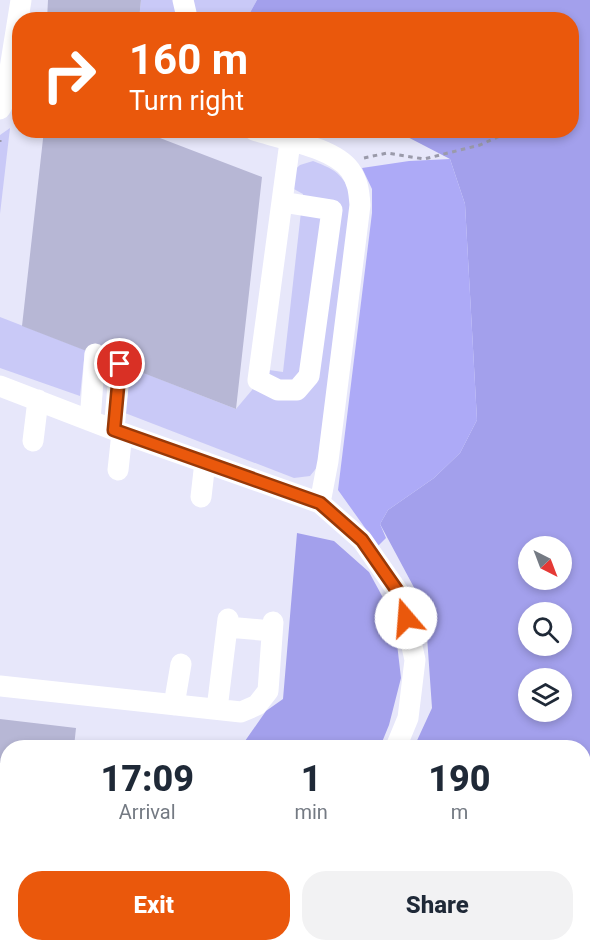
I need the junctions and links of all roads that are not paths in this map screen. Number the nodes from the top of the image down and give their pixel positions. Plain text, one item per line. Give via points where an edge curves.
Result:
1 (12, 56) edge
2 (0, 109) edge
3 (280, 138) edge
4 (290, 141) junction
5 (282, 202) junction
6 (95, 354) dead end
7 (120, 364) dead end
8 (0, 386) edge
9 (38, 400) junction
10 (90, 421) junction
11 (118, 432) junction
12 (33, 441) dead end
13 (205, 462) junction
14 (118, 470) dead end
15 (201, 498) dead end
16 (320, 503) junction
17 (181, 664) dead end
18 (0, 686) edge
19 (174, 705) junction
20 (216, 709) junction
21 (399, 740) edge

1 - 2 lane
3 - 4 lane
4 - 5 lane
4 - 16 lane via 343,162 359,188 360,206
5 - 5 lane via 258,380 278,390 297,390 309,376 332,210
6 - 10 lane
7 - 11 lane
8 - 9 lane
9 - 10 lane
9 - 12 lane
10 - 11 lane
11 - 13 lane
11 - 14 lane
13 - 15 lane
13 - 16 lane
16 - 21 lane via 362,540 401,596 415,660 408,718
17 - 19 lane
18 - 19 lane via 93,685
19 - 20 lane
20 - 20 lane via 228,623 273,627 268,691 257,705 241,712

